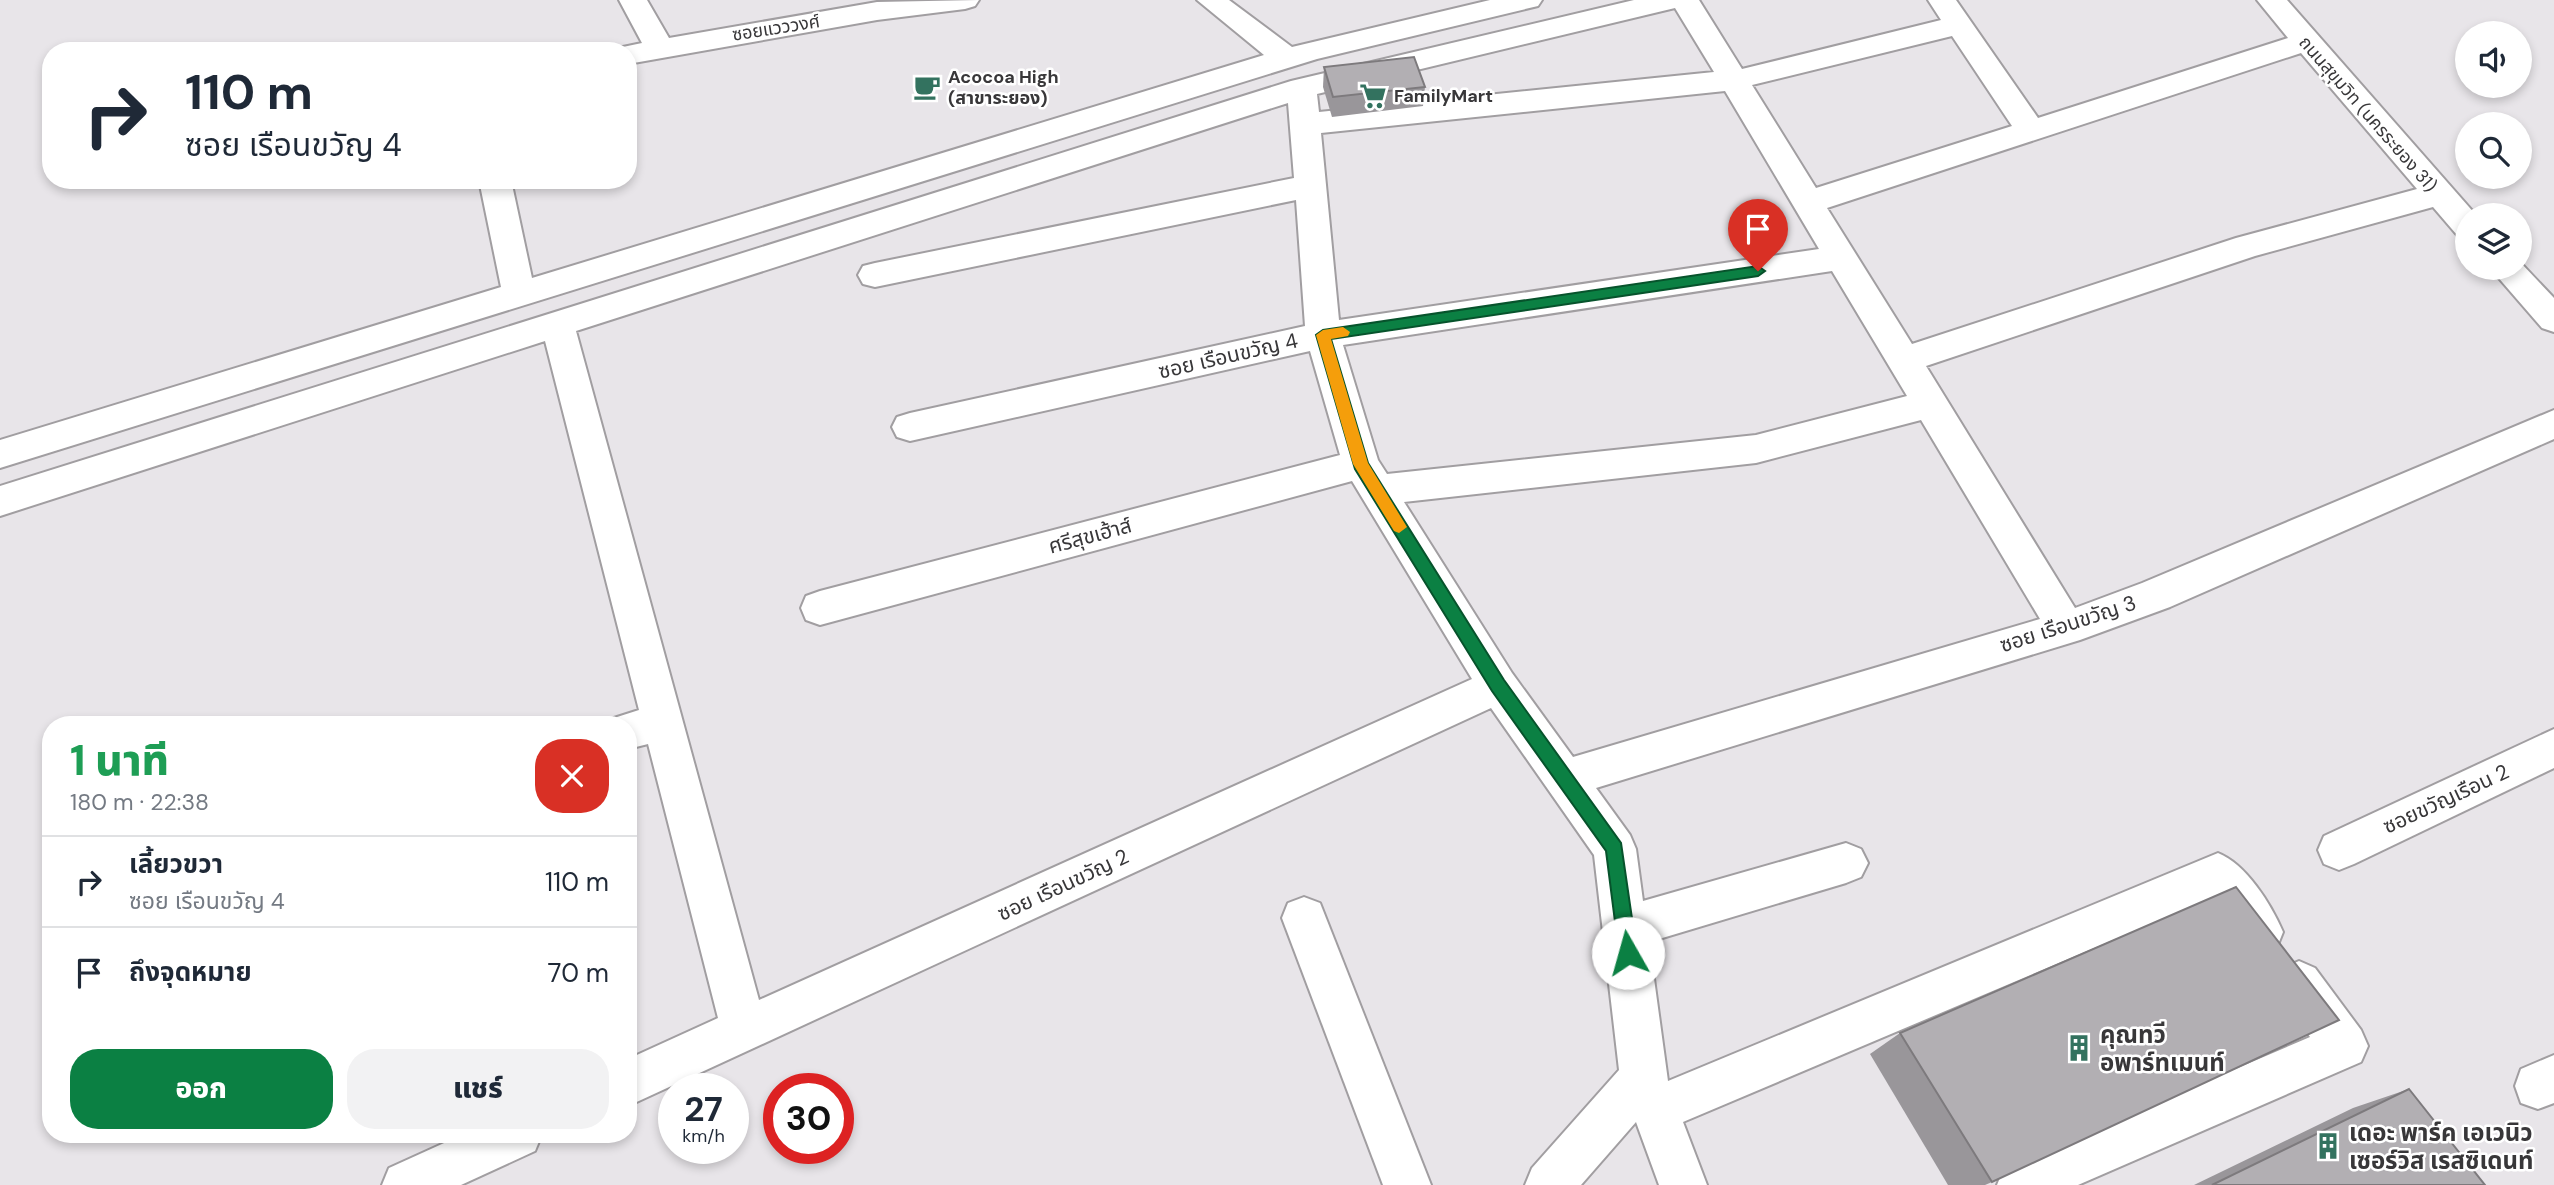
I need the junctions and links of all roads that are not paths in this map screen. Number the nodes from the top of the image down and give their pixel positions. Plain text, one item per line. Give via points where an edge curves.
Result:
1 (633, 0) edge
2 (965, 0) edge
3 (1211, 0) edge
4 (1528, 0) edge
5 (1671, 0) edge
6 (1685, 0) edge
7 (1942, 0) edge
8 (2270, 0) edge
9 (1959, 25) junction
10 (2306, 42) junction
11 (659, 47) junction
12 (637, 53) edge
13 (1735, 80) junction
14 (1298, 90) junction
15 (2031, 130) junction
16 (1310, 186) junction
17 (497, 189) edge
18 (2437, 195) junction
19 (1807, 203) junction
20 (2455, 214) edge
21 (1839, 258) junction
22 (874, 275) dead end
23 (2518, 280) edge
24 (519, 295) junction
25 (2554, 318) edge
26 (558, 326) junction
27 (401, 331) junction
28 (1323, 335) junction
29 (1902, 360) junction
30 (411, 372) junction
31 (1929, 404) junction
32 (2554, 424) edge
33 (910, 427) dead end
34 (0, 454) edge
35 (1369, 477) junction
36 (0, 502) edge
37 (820, 608) dead end
38 (2066, 628) junction
39 (1498, 686) junction
40 (645, 727) edge
41 (2554, 748) edge
42 (1565, 778) junction
43 (2339, 850) dead end
44 (1846, 863) dead end
45 (1304, 918) dead end
46 (1625, 928) junction
47 (744, 1031) junction
48 (637, 1079) edge
49 (1649, 1094) junction
50 (498, 1143) edge
51 (406, 1185) edge
52 (1407, 1185) edge
53 (1549, 1185) edge
54 (1683, 1185) edge
55 (2021, 1185) edge

1 - 11 street
2 - 11 street, ซอยแวววงศ์
3 - 14 street
4 - 14 street
5 - 14 street
6 - 13 street
7 - 9 street
8 - 10 street, ถนนสุขุมวิท (นครระยอง 31)
9 - 13 street
9 - 15 street
10 - 15 street
10 - 18 street, ถนนสุขุมวิท (นครระยอง 31)
11 - 12 street, ซอยแวววงศ์
13 - 14 street
13 - 19 street
14 - 16 street
14 - 24 street
14 - 26 street
15 - 19 street
16 - 22 street
16 - 28 street
17 - 24 street
18 - 20 street, ถนนสุขุมวิท (นครระยอง 31)
18 - 29 street via 2248,246
19 - 21 street
21 - 28 street, ซอย เรือนขวัญ 4
21 - 29 street
23 - 25 street
24 - 27 street
26 - 30 street
26 - 40 street
27 - 30 street
27 - 34 street
28 - 33 street, ซอย เรือนขวัญ 4
28 - 35 street
29 - 31 street
30 - 36 street
31 - 35 street, ศรีสุขเฮ้าส์ via 1756,449
31 - 38 street
32 - 38 street, ซอย เรือนขวัญ 3 via 2156,595
35 - 37 street, ศรีสุขเฮ้าส์
35 - 39 street
38 - 42 street, ซอย เรือนขวัญ 3
39 - 42 street
39 - 47 street, ซอย เรือนขวัญ 2
40 - 47 street
41 - 43 street, ซอยขวัญเรือน 2
42 - 46 street via 1615,849
44 - 46 street
45 - 52 street
46 - 49 street
47 - 48 street, ซอย เรือนขวัญ 2
49 - 53 street
49 - 54 street
49 - 55 street via 2217,874 2346,1046
50 - 51 street

